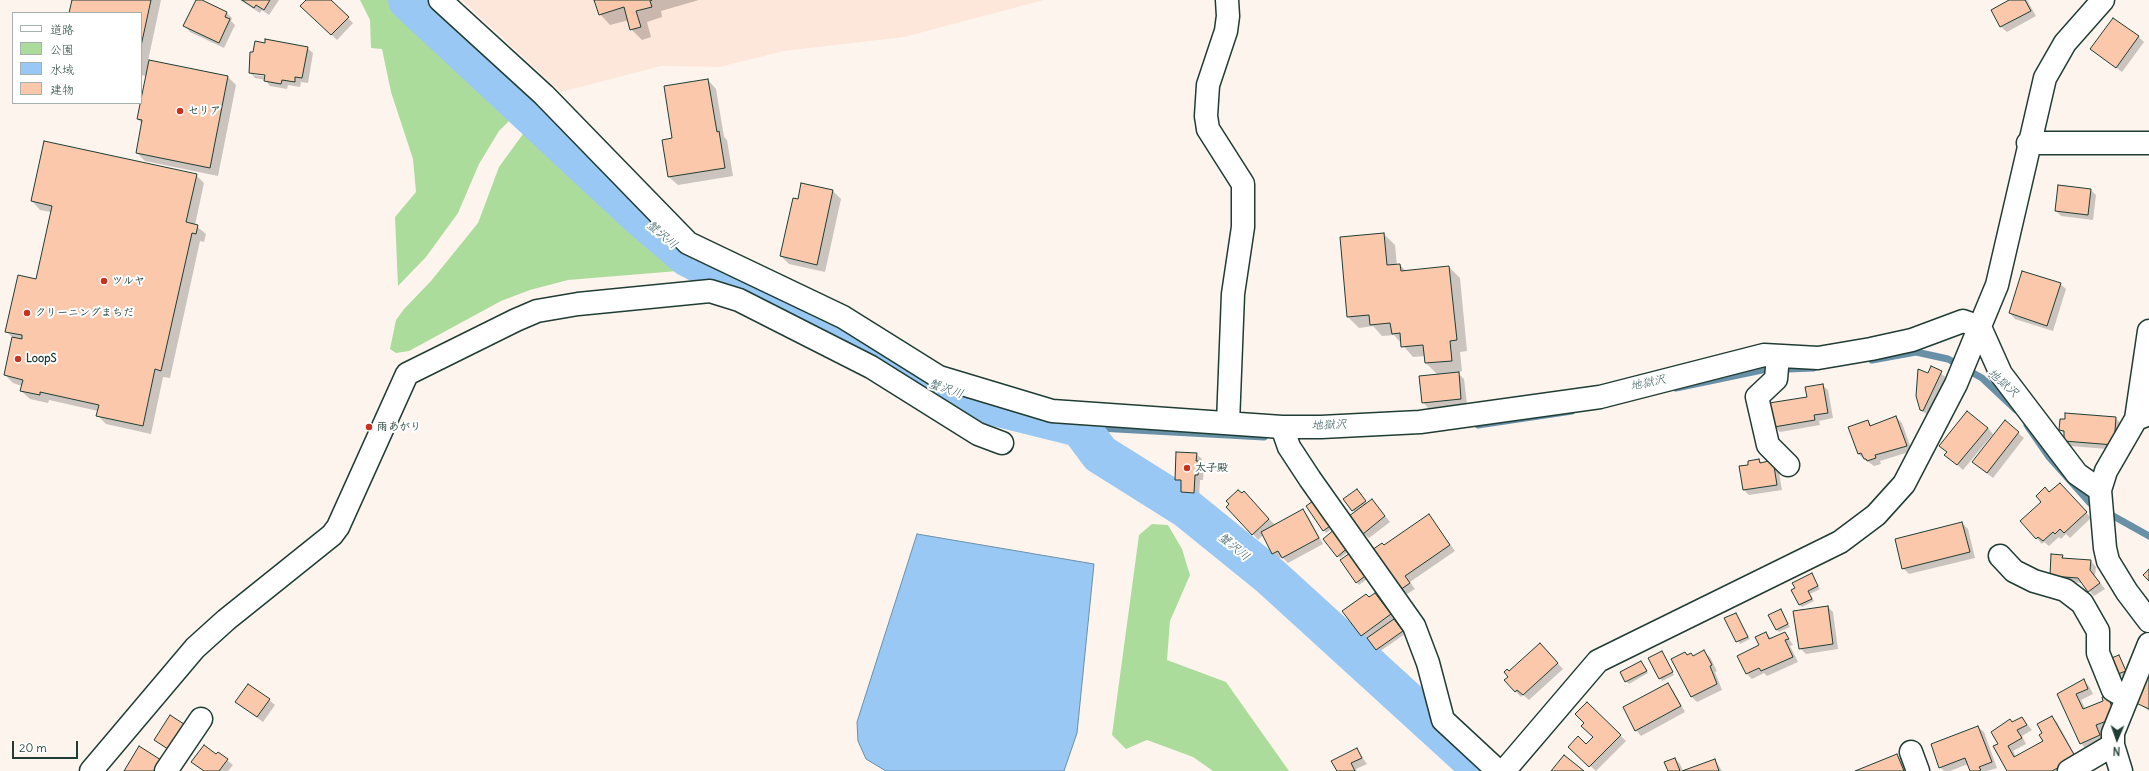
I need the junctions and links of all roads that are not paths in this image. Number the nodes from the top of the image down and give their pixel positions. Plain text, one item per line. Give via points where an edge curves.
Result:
1 (440, 0) edge
2 (1227, 0) edge
3 (2103, 0) edge
4 (2028, 143) junction
5 (2149, 143) edge
6 (1980, 327) junction
7 (2149, 331) edge
8 (1778, 356) junction
9 (2142, 417) edge
10 (1228, 423) junction
11 (1285, 434) junction
12 (1002, 443) dead end
13 (1788, 465) dead end
14 (2101, 502) junction
15 (2000, 556) dead end
16 (2149, 621) edge
17 (2149, 644) edge
18 (2127, 698) junction
19 (201, 719) dead end
20 (2113, 745) junction
21 (91, 771) edge
22 (166, 771) edge
23 (1498, 771) edge
24 (1504, 771) edge
25 (2069, 771) edge
26 (2122, 771) edge

1 - 10 street via 544,96 688,243 843,318 939,377 1052,411
2 - 10 street via 1226,31 1208,85 1206,116 1208,129 1243,184 1243,227 1233,294
3 - 4 street via 2064,43 2045,78
4 - 5 street
4 - 6 street via 1997,285
6 - 8 street via 1963,321 1912,340 1818,358
6 - 14 street via 2001,374
6 - 24 street via 1956,384 1904,484 1876,515 1840,542 1598,661
7 - 9 street
8 - 11 street via 1764,355 1600,397 1420,422 1321,427
8 - 13 street via 1776,379 1757,397 1768,445
9 - 14 street via 2106,470
10 - 11 street
11 - 23 street via 1414,626 1428,663 1443,720
12 - 21 street via 978,434 868,366 739,300 710,291 578,304 538,311 407,374 338,527 332,535 195,648
14 - 16 street via 2108,561
15 - 18 street via 2014,571 2034,581 2065,590 2082,603 2098,631 2098,653 2113,690
17 - 18 street
18 - 20 street via 2113,732
19 - 22 street
20 - 25 street
20 - 26 street

